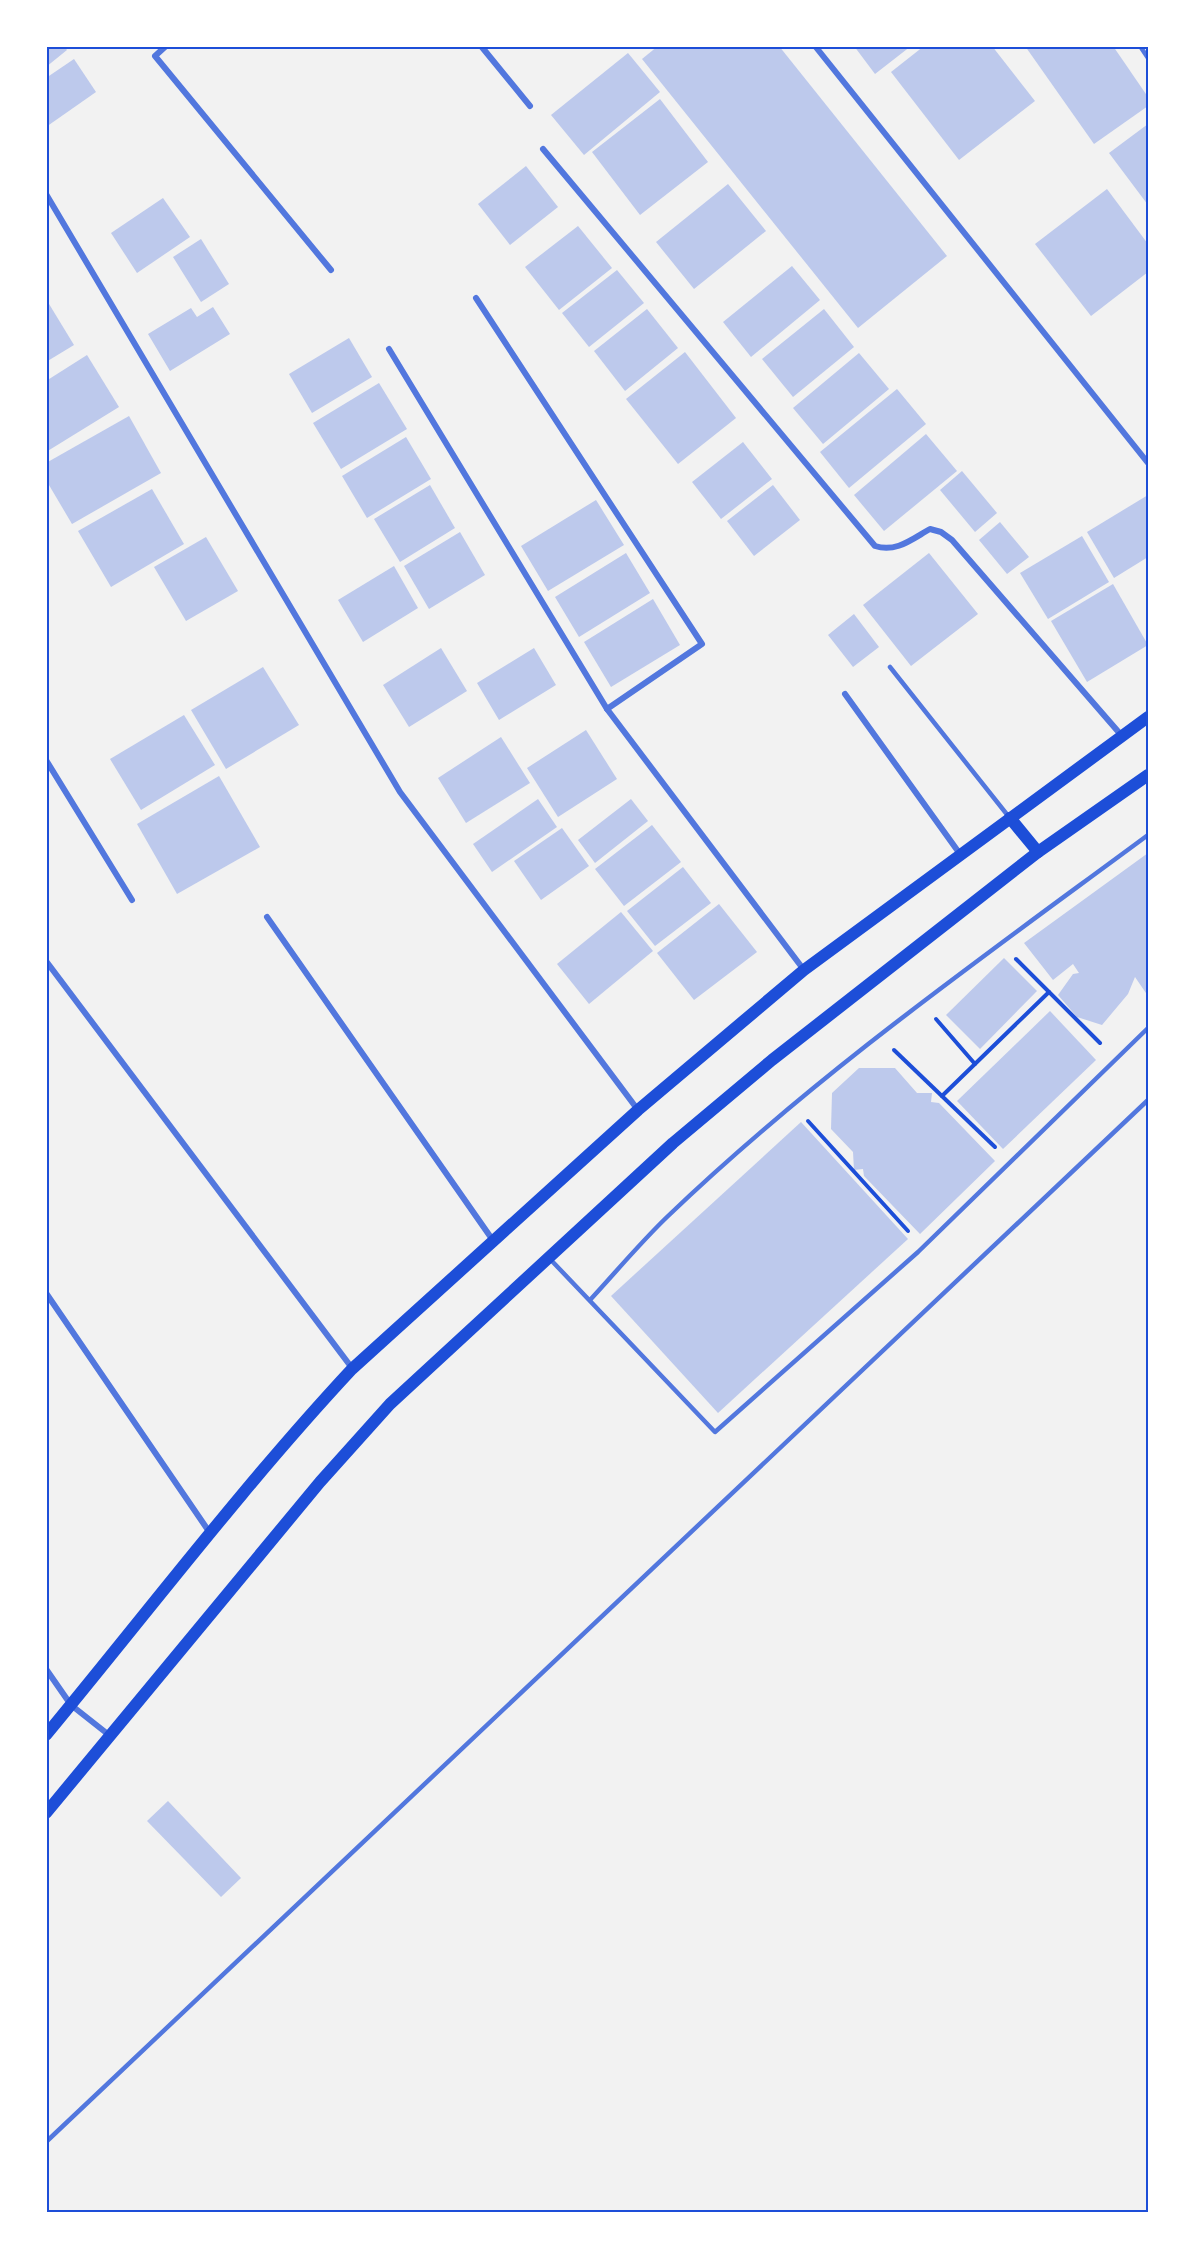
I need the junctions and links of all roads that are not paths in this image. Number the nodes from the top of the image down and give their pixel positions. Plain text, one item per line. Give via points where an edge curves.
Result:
1 (166, 46) edge
2 (481, 46) edge
3 (815, 46) edge
4 (1140, 46) edge
5 (1149, 58) edge
6 (531, 106) dead end
7 (543, 149) dead end
8 (46, 194) edge
9 (331, 270) dead end
10 (476, 298) dead end
11 (389, 349) dead end
12 (1149, 463) edge
13 (890, 667) dead end
14 (845, 694) dead end
15 (608, 708) junction
16 (1149, 717) edge
17 (1122, 736) junction
18 (46, 760) edge
19 (1149, 775) edge
20 (1010, 818) junction
21 (1149, 835) edge
22 (1038, 852) junction
23 (960, 854) junction
24 (132, 900) dead end
25 (267, 917) dead end
26 (46, 961) edge
27 (804, 970) junction
28 (1149, 1028) edge
29 (1149, 1100) edge
30 (638, 1110) junction
31 (492, 1239) junction
32 (548, 1257) junction
33 (46, 1293) edge
34 (590, 1300) junction
35 (352, 1369) junction
36 (211, 1533) junction
37 (46, 1669) edge
38 (71, 1705) junction
39 (46, 1735) edge
40 (109, 1735) junction
41 (46, 1813) edge
42 (46, 2142) edge

1 - 9 street via 155,56
2 - 6 street
3 - 12 street
4 - 5 lane
7 - 17 street via 875,546 896,548 930,529 941,532
8 - 30 street via 400,792
10 - 15 street via 702,644
11 - 15 street
13 - 20 lane
14 - 23 street
15 - 27 street
16 - 17 main road
17 - 20 main road
18 - 24 street
19 - 22 main road
20 - 22 main road
20 - 23 main road
21 - 34 lane via 921,1002 794,1105 667,1218
22 - 32 main road via 772,1060 673,1143
23 - 27 main road
25 - 31 street
26 - 35 street
27 - 30 main road
28 - 34 lane via 922,1248 715,1432
29 - 42 lane
30 - 31 main road
31 - 35 main road
32 - 34 lane
32 - 40 main road via 390,1404
33 - 36 street
35 - 36 main road
36 - 38 main road
37 - 38 street
38 - 39 main road
38 - 40 street
40 - 41 main road

